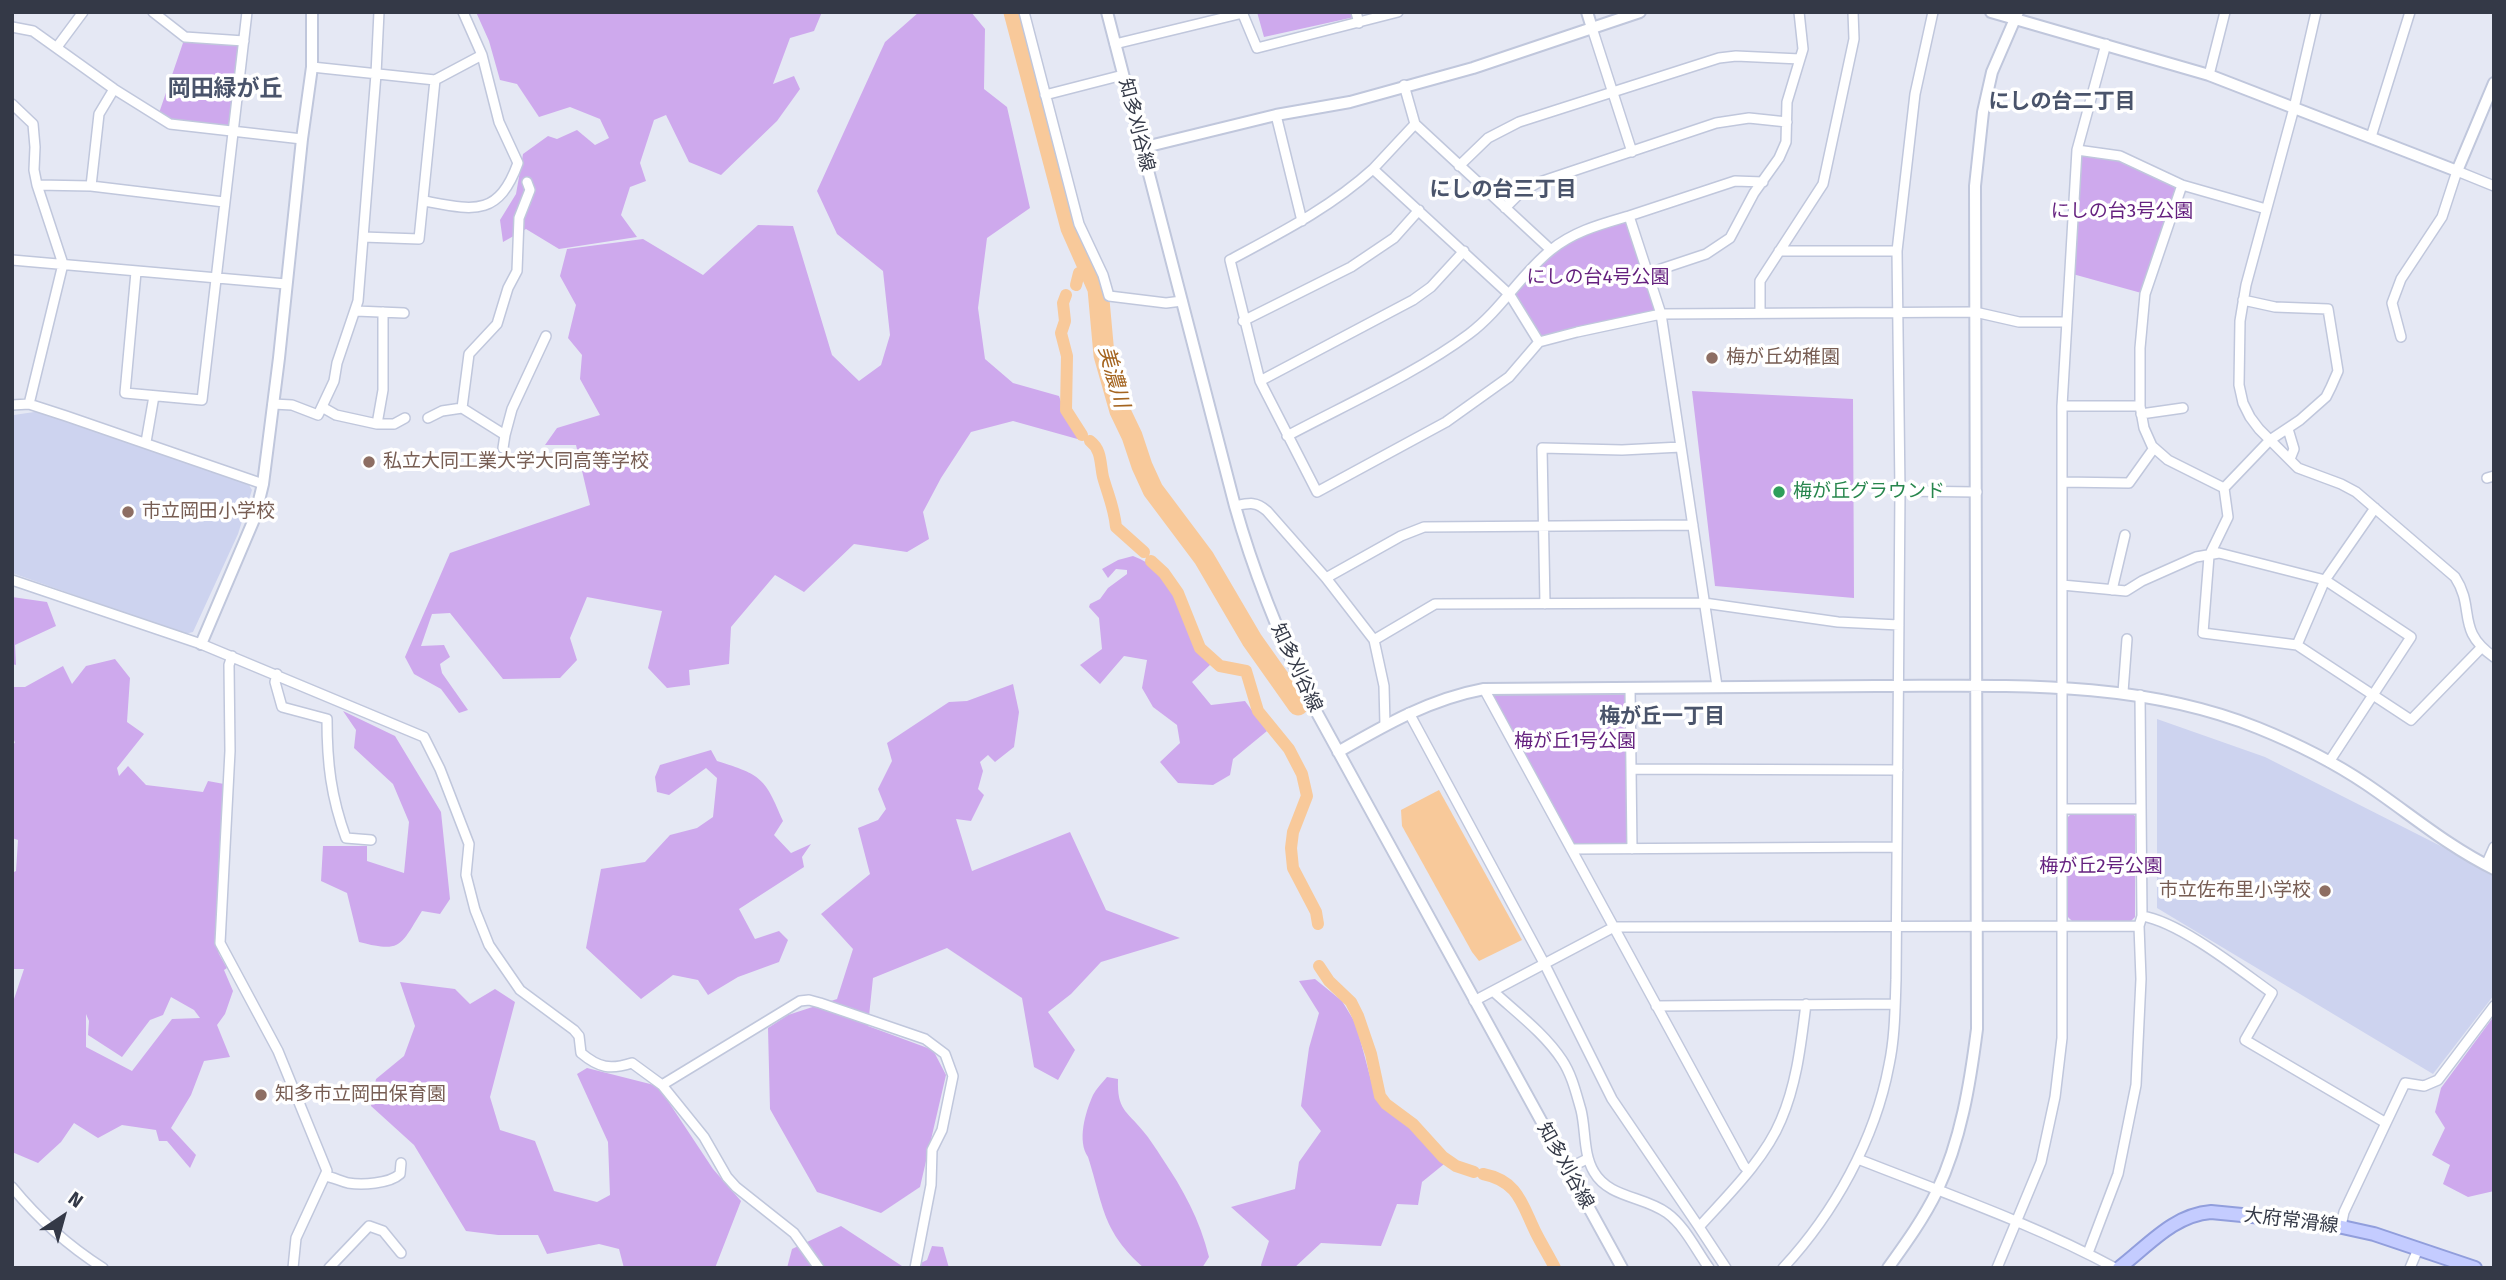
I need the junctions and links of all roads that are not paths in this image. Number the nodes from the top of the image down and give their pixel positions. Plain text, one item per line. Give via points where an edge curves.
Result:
1 (83, 12) edge
2 (153, 12) edge
3 (247, 12) edge
4 (313, 12) edge
5 (379, 12) edge
6 (463, 12) edge
7 (1024, 12) edge
8 (1107, 12) edge
9 (1356, 12) edge
10 (1398, 12) edge
11 (1587, 12) edge
12 (1640, 12) edge
13 (1799, 12) edge
14 (1853, 12) edge
15 (1933, 12) edge
16 (1991, 12) edge
17 (2225, 12) edge
18 (2316, 12) edge
19 (2410, 12) edge
20 (1242, 13) edge
21 (2017, 16) edge
22 (1359, 23) junction
23 (12, 27) edge
24 (1592, 28) junction
25 (244, 41) junction
26 (1115, 44) junction
27 (2106, 44) junction
28 (57, 47) junction
29 (482, 55) junction
30 (1800, 59) junction
31 (312, 67) junction
32 (376, 74) junction
33 (1123, 75) junction
34 (2209, 75) junction
35 (435, 79) junction
36 (2494, 83) edge
37 (1404, 85) junction
38 (114, 89) junction
39 (1612, 91) junction
40 (1045, 95) junction
41 (12, 104) edge
42 (2294, 108) junction
43 (1276, 115) junction
44 (1787, 122) junction
45 (1415, 124) junction
46 (234, 130) junction
47 (2371, 137) junction
48 (302, 139) junction
49 (1141, 148) junction
50 (2077, 150) junction
51 (1632, 152) junction
52 (1459, 166) junction
53 (1373, 169) junction
54 (2457, 171) junction
55 (527, 182) dead end
56 (1763, 182) junction
57 (2182, 185) junction
58 (37, 186) junction
59 (91, 186) junction
60 (2494, 186) edge
61 (424, 201) junction
62 (224, 202) junction
63 (1505, 208) junction
64 (2266, 209) junction
65 (1419, 210) junction
66 (1629, 216) junction
67 (1302, 221) junction
68 (363, 237) junction
69 (1550, 250) junction
70 (1464, 251) junction
71 (1779, 251) junction
72 (1897, 251) junction
73 (12, 260) edge
74 (63, 264) junction
75 (136, 272) junction
76 (1649, 273) junction
77 (217, 279) junction
78 (286, 284) junction
79 (1510, 295) junction
80 (2243, 300) junction
81 (1182, 301) junction
82 (356, 311) junction
83 (383, 312) junction
84 (1760, 312) junction
85 (1898, 312) junction
86 (1975, 312) junction
87 (404, 313) dead end
88 (1661, 314) junction
89 (1243, 321) junction
90 (2065, 322) junction
91 (546, 336) dead end
92 (2401, 337) dead end
93 (1539, 342) junction
94 (1260, 381) junction
95 (154, 396) junction
96 (29, 404) junction
97 (273, 404) junction
98 (12, 405) edge
99 (2062, 406) junction
100 (322, 407) junction
101 (462, 408) junction
102 (2183, 408) dead end
103 (2141, 410) junction
104 (405, 418) dead end
105 (428, 418) dead end
106 (377, 424) junction
107 (2288, 429) junction
108 (505, 435) junction
109 (1287, 436) junction
110 (2270, 440) junction
111 (146, 442) junction
112 (1681, 447) junction
113 (503, 448) dead end
114 (2154, 448) junction
115 (2290, 459) junction
116 (2062, 482) junction
117 (263, 484) junction
118 (2224, 488) junction
119 (1900, 491) junction
120 (1977, 492) junction
121 (1235, 506) junction
122 (2375, 508) junction
123 (1693, 525) junction
124 (1544, 526) junction
125 (2125, 535) dead end
126 (2210, 554) junction
127 (1326, 578) junction
128 (12, 580) edge
129 (2325, 580) junction
130 (2062, 585) junction
131 (2112, 590) junction
132 (1704, 603) junction
133 (1545, 604) junction
134 (1899, 625) junction
135 (2127, 639) dead end
136 (1374, 640) junction
137 (201, 643) junction
138 (2297, 645) junction
139 (2481, 648) junction
140 (232, 656) junction
141 (2494, 656) edge
142 (278, 674) junction
143 (1717, 685) junction
144 (1898, 686) junction
145 (1976, 686) junction
146 (2062, 687) junction
147 (1630, 688) junction
148 (1484, 689) junction
149 (2123, 692) junction
150 (2140, 695) junction
151 (2373, 695) junction
152 (1409, 713) junction
153 (1385, 725) junction
154 (1338, 752) junction
155 (2329, 762) junction
156 (1631, 769) junction
157 (1898, 770) junction
158 (2062, 809) junction
159 (2141, 809) junction
160 (371, 840) dead end
161 (1897, 847) junction
162 (2494, 847) edge
163 (1571, 849) junction
164 (1632, 849) junction
165 (2490, 867) edge
166 (2141, 921) junction
167 (1896, 925) junction
168 (1977, 925) junction
169 (2063, 926) junction
170 (1614, 927) junction
171 (1544, 963) junction
172 (1494, 992) junction
173 (1474, 1001) junction
174 (1806, 1004) junction
175 (1895, 1004) junction
176 (1656, 1006) junction
177 (2494, 1006) edge
178 (663, 1085) junction
179 (2386, 1123) junction
180 (1587, 1159) junction
181 (1858, 1159) junction
182 (401, 1163) dead end
183 (1567, 1169) junction
184 (1749, 1171) junction
185 (325, 1177) junction
186 (12, 1188) edge
187 (1938, 1190) junction
188 (2016, 1222) junction
189 (2341, 1226) junction
190 (1699, 1227) junction
191 (2418, 1249) junction
192 (401, 1253) dead end
193 (2088, 1253) junction
194 (103, 1268) edge
195 (293, 1268) edge
196 (329, 1268) edge
197 (819, 1268) edge
198 (915, 1268) edge
199 (1622, 1268) edge
200 (1709, 1268) edge
201 (1726, 1268) edge
202 (1783, 1268) edge
203 (1888, 1268) edge
204 (1997, 1268) edge
205 (2117, 1268) edge
206 (2410, 1268) edge
207 (2475, 1268) edge

1 - 28 street
2 - 25 street via 186,37
3 - 25 street
4 - 31 street
5 - 32 street
6 - 29 street
7 - 40 street
8 - 26 street, 知多刈谷線
9 - 22 street
10 - 22 street
11 - 24 street
12 - 24 street
13 - 30 street
14 - 71 street via 1854,39 1823,184
15 - 72 street via 1915,94
16 - 21 street
17 - 34 street
18 - 42 street
19 - 47 street
20 - 22 street via 1257,48
20 - 26 street
21 - 27 street
21 - 86 street via 1992,72 1983,113 1975,186
23 - 28 street via 33,31
24 - 37 street
24 - 39 street
25 - 46 street
26 - 33 street, 知多刈谷線
27 - 34 street
27 - 50 street
28 - 38 street
29 - 35 street
29 - 61 street via 499,122 518,163 511,181 502,196 486,205 466,208
30 - 39 street via 1719,58
30 - 44 street via 1787,102
31 - 32 street
31 - 48 street
32 - 35 street
32 - 68 street
33 - 40 street
33 - 49 street, 知多刈谷線
34 - 42 street
35 - 61 street
36 - 54 street
37 - 43 street via 1350,102
37 - 45 street
38 - 46 street via 170,124
38 - 59 street via 99,114
39 - 51 street
39 - 52 street via 1519,122 1488,138
40 - 81 street via 1079,224 1109,296
41 - 58 street via 33,124
42 - 47 street
42 - 64 street
43 - 49 street
43 - 67 street
44 - 51 street via 1729,120
44 - 56 street via 1786,142
45 - 52 street
45 - 53 street
46 - 48 street
46 - 62 street
47 - 54 street
48 - 78 street
49 - 81 street, 知多刈谷線
50 - 57 street via 2120,156
50 - 90 street
51 - 63 street via 1537,183
52 - 63 street
53 - 65 street
53 - 67 street
54 - 60 street
54 - 92 street via 2442,217 2401,279 2392,303
55 - 101 street via 530,190 519,218 517,271 497,324 469,354
56 - 66 street via 1735,181
56 - 76 street via 1730,238 1706,254
57 - 64 street
57 - 103 street via 2145,294
58 - 59 street
58 - 74 street
59 - 62 street
61 - 68 street via 419,239
62 - 77 street
63 - 69 street
64 - 80 street
65 - 70 street
65 - 89 street via 1394,238 1351,267
66 - 69 street via 1568,238
66 - 76 street
67 - 89 street via 1230,260
68 - 82 street
69 - 79 street
70 - 79 street
70 - 94 street via 1413,300
71 - 72 street
71 - 84 street via 1760,281
72 - 85 street
73 - 74 street
74 - 75 street
74 - 96 street
75 - 77 street
75 - 95 street via 125,393
76 - 88 street
77 - 78 street
77 - 95 street via 202,400
78 - 97 street
79 - 93 street
79 - 109 street via 1451,347
80 - 107 street via 2275,307 2328,309 2339,371 2326,397
80 - 110 street via 2242,403
81 - 121 street, 知多刈谷線
82 - 83 street
82 - 100 street
83 - 87 street
83 - 106 street via 383,390
84 - 85 street
84 - 88 street
85 - 86 street
85 - 119 street
86 - 90 street via 2019,322
86 - 120 street
88 - 93 street
88 - 112 street
89 - 94 street
90 - 99 street
91 - 108 street
93 - 109 street via 1509,377 1446,422 1317,492
94 - 109 street
95 - 111 street
96 - 98 street
96 - 111 street
97 - 100 street via 292,405 318,415
97 - 117 street
99 - 103 street
99 - 116 street
100 - 106 street via 336,415
101 - 105 street
101 - 108 street
102 - 103 street
103 - 114 street
104 - 106 street via 394,424
107 - 110 street
107 - 115 street via 2294,449
108 - 113 street
110 - 115 street
110 - 118 street
111 - 117 street
112 - 123 street
112 - 124 street via 1542,449
114 - 116 street via 2129,483
114 - 118 street
115 - 122 street via 2298,468 2356,492
116 - 130 street
117 - 137 street via 255,517
118 - 126 street via 2228,517
119 - 120 street
119 - 134 street
120 - 145 street
121 - 127 street via 1261,505
121 - 154 street, 知多刈谷線 via 1270,614
122 - 129 street
122 - 139 street via 2455,578 2462,588 2472,637
123 - 124 street
123 - 132 street
124 - 127 street via 1424,527
124 - 133 street
125 - 131 street
126 - 129 street
126 - 131 street via 2126,591
126 - 138 street via 2203,633
127 - 136 street
128 - 137 street
129 - 138 street
129 - 151 street via 2411,637
130 - 131 street
130 - 146 street
132 - 133 street
132 - 134 street via 1838,622
132 - 143 street
133 - 136 street via 1435,604
134 - 144 street
135 - 149 street
136 - 153 street via 1384,686
137 - 140 street
138 - 151 street
139 - 141 street
139 - 151 street via 2411,720
140 - 142 street
140 - 185 street via 220,943 278,1051 326,1168
142 - 160 street via 275,682 282,707 327,719 327,762 346,838
142 - 178 street via 424,737 469,844 466,874 475,910 489,945 512,979 574,1030 581,1053 595,1063 616,1068 632,1063
143 - 144 street
143 - 147 street
144 - 145 street
144 - 157 street
145 - 146 street
145 - 168 street
146 - 149 street
146 - 158 street
147 - 148 street
147 - 156 street
148 - 152 street
148 - 163 street
149 - 150 street
150 - 155 street via 2231,718
150 - 159 street
151 - 155 street
152 - 153 street
152 - 171 street
153 - 154 street
154 - 173 street, 知多刈谷線
155 - 165 street
156 - 157 street
156 - 164 street
157 - 161 street
158 - 159 street
158 - 169 street
159 - 166 street
161 - 164 street
161 - 167 street
162 - 165 street
163 - 164 street
163 - 170 street
166 - 169 street
166 - 179 street via 2152,918 2182,933 2272,993 2245,1040
166 - 193 street via 2136,1085 2118,1174
167 - 168 street
167 - 170 street
167 - 175 street
168 - 169 street
168 - 187 street via 1977,1029 1971,1078 1961,1125
169 - 188 street via 2062,1038 2055,1097 2041,1162
170 - 171 street
170 - 176 street
171 - 172 street
171 - 190 street via 1612,1099
172 - 173 street
172 - 180 street via 1563,1060 1582,1115
173 - 183 street, 知多刈谷線
174 - 175 street
174 - 176 street
174 - 184 street via 1797,1069 1781,1122
175 - 181 street via 1889,1066
176 - 184 street
177 - 179 street via 2438,1080 2424,1086 2405,1083
178 - 197 street via 704,1136 727,1177 794,1233
178 - 198 street via 800,1001 820,1003 938,1047 953,1076 942,1130 932,1150 931,1185
179 - 189 street
180 - 183 street
180 - 200 street via 1604,1185 1668,1214
181 - 187 street
181 - 202 street
182 - 185 street via 400,1174 380,1181 355,1183
183 - 199 street, 知多刈谷線
184 - 190 street
185 - 195 street via 296,1238
186 - 194 street via 38,1218
187 - 188 street
187 - 203 street
188 - 193 street
188 - 204 street
189 - 191 main road, 大府常滑線
189 - 205 main road, 大府常滑線 via 2195,1214 2169,1227
190 - 201 street
191 - 206 street
191 - 207 main road, 大府常滑線
192 - 196 street via 383,1231 369,1226
193 - 205 street

